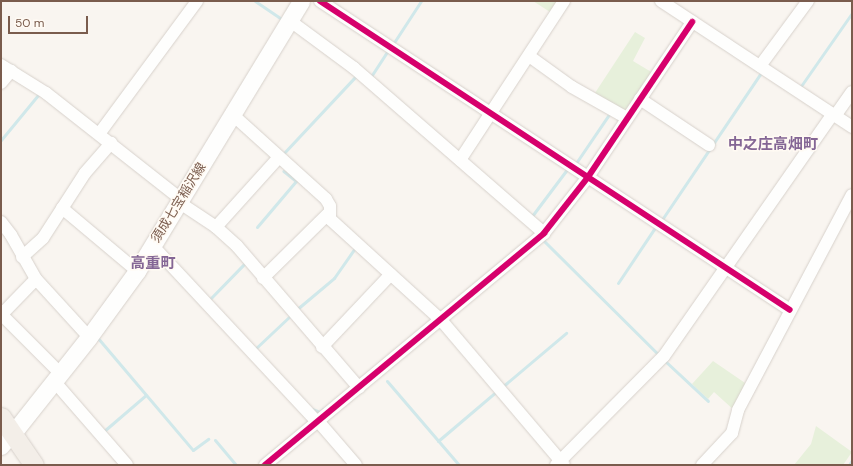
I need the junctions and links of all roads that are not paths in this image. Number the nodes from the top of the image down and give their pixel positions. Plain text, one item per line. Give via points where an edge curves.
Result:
1 (197, 1) edge
2 (301, 1) edge
3 (320, 1) edge
4 (564, 1) edge
5 (661, 1) edge
6 (808, 1) edge
7 (289, 20) junction
8 (692, 22) junction
9 (529, 56) junction
10 (760, 66) junction
11 (6, 68) edge
12 (1, 83) edge
13 (852, 92) edge
14 (640, 99) junction
15 (492, 112) junction
16 (834, 115) junction
17 (233, 116) junction
18 (627, 118) junction
19 (852, 127) edge
20 (99, 134) junction
21 (111, 144) junction
22 (708, 145) dead end
23 (279, 157) junction
24 (460, 160) junction
25 (588, 176) junction
26 (852, 195) edge
27 (181, 201) junction
28 (62, 208) junction
29 (328, 214) junction
30 (1, 222) edge
31 (216, 227) junction
32 (544, 233) junction
33 (153, 246) junction
34 (22, 257) junction
35 (725, 268) junction
36 (137, 271) junction
37 (391, 274) junction
38 (263, 278) junction
39 (36, 279) junction
40 (790, 310) junction
41 (2, 312) edge
42 (441, 320) junction
43 (89, 337) junction
44 (322, 347) junction
45 (57, 377) junction
46 (358, 388) junction
47 (1, 417) edge
48 (318, 421) junction
49 (7, 440) edge
50 (560, 464) edge
51 (34, 465) edge
52 (127, 465) edge
53 (265, 465) edge
54 (356, 465) edge
55 (702, 465) edge

1 - 20 street
2 - 7 main road, 須成七宝稲沢線
3 - 15 street
4 - 9 street
5 - 8 street
6 - 10 street
7 - 17 main road, 須成七宝稲沢線
7 - 24 street via 354,68
8 - 10 street
8 - 14 street
9 - 15 street
9 - 18 street via 572,87
10 - 16 street
11 - 12 street
11 - 20 street via 46,93
13 - 16 street
14 - 18 street
14 - 22 street
15 - 24 street
15 - 25 street
16 - 19 street
16 - 35 street
17 - 23 street
17 - 27 main road, 須成七宝稲沢線
18 - 25 street
20 - 21 street
21 - 27 street
21 - 28 street via 85,173
23 - 29 street via 326,199 330,206
23 - 31 street
24 - 32 street
25 - 32 street
25 - 35 street
26 - 40 street
27 - 31 street
27 - 33 main road, 須成七宝稲沢線
28 - 34 street via 43,238
28 - 36 street
29 - 37 street via 330,219
29 - 38 street
30 - 34 street
31 - 38 street via 237,246
32 - 42 street
33 - 36 main road, 須成七宝稲沢線
33 - 48 street
34 - 39 street
35 - 40 street
35 - 50 street via 664,356
36 - 43 main road, 須成七宝稲沢線
37 - 42 street
37 - 44 street
38 - 44 street
39 - 41 street
39 - 43 street
40 - 55 street via 738,410 732,432
41 - 45 street
42 - 46 street
42 - 50 street
43 - 45 main road, 須成七宝稲沢線
44 - 46 street
45 - 49 main road, 須成七宝稲沢線
45 - 52 street
46 - 48 street
47 - 49 main road
48 - 53 street
48 - 54 street
49 - 51 main road

